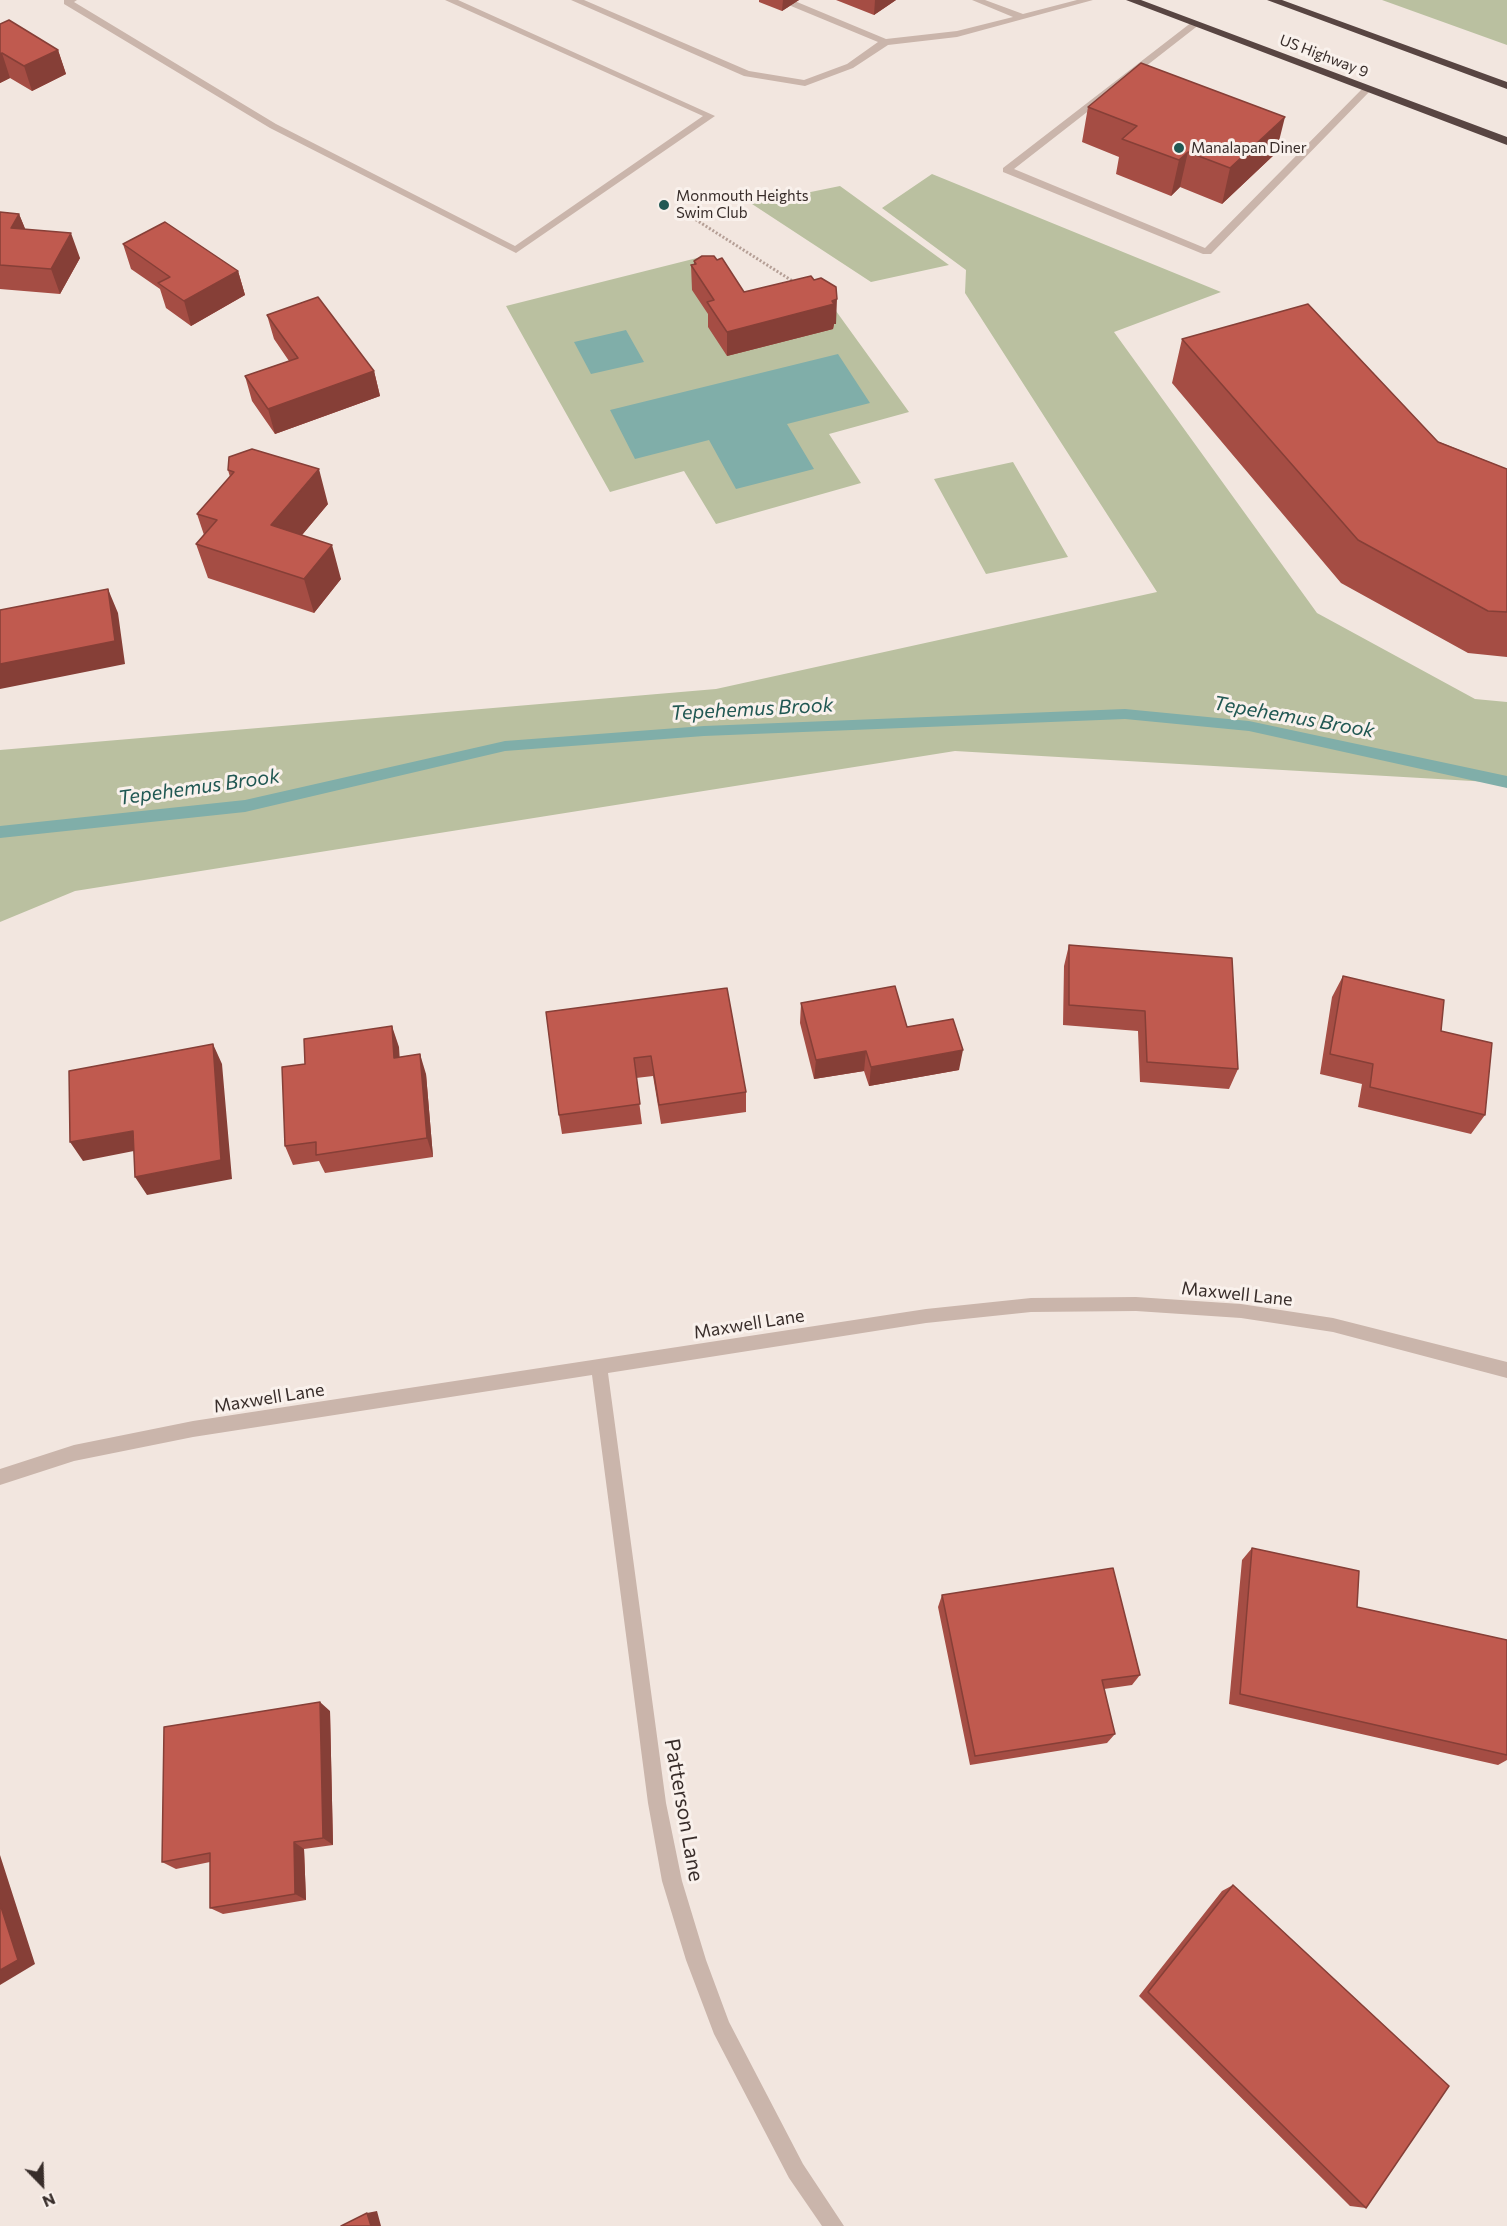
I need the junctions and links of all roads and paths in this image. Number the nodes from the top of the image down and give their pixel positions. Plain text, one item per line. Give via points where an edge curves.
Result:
1 (72, 0) edge
2 (450, 0) edge
3 (576, 0) edge
4 (977, 0) edge
5 (1088, 0) edge
6 (1131, 0) edge
7 (1272, 0) edge
8 (794, 4) dead end
9 (1022, 17) junction
10 (1195, 24) junction
11 (885, 42) junction
12 (1507, 86) edge
13 (1368, 88) junction
14 (1507, 141) edge
15 (682, 211) dead end
16 (803, 287) edge
17 (599, 1368) junction
18 (1507, 1370) edge
19 (0, 1477) edge
20 (834, 2226) edge

1 - 2 street via 67,2 273,126 516,250 710,116
3 - 11 street via 747,74 806,83 850,66
4 - 9 street
5 - 9 street
6 - 10 highway, US Highway 9
7 - 12 highway, US Highway 9
8 - 11 street
9 - 11 street via 957,34
10 - 13 highway, US Highway 9
10 - 13 street via 1007,171 1207,252
13 - 14 highway, US Highway 9
15 - 16 path
17 - 18 street, Maxwell Lane via 926,1316 1031,1305 1136,1304 1241,1311 1333,1326
17 - 19 street, Maxwell Lane via 193,1429 74,1453
17 - 20 street, Patterson Lane via 657,1803 672,1881 721,2027 796,2171

